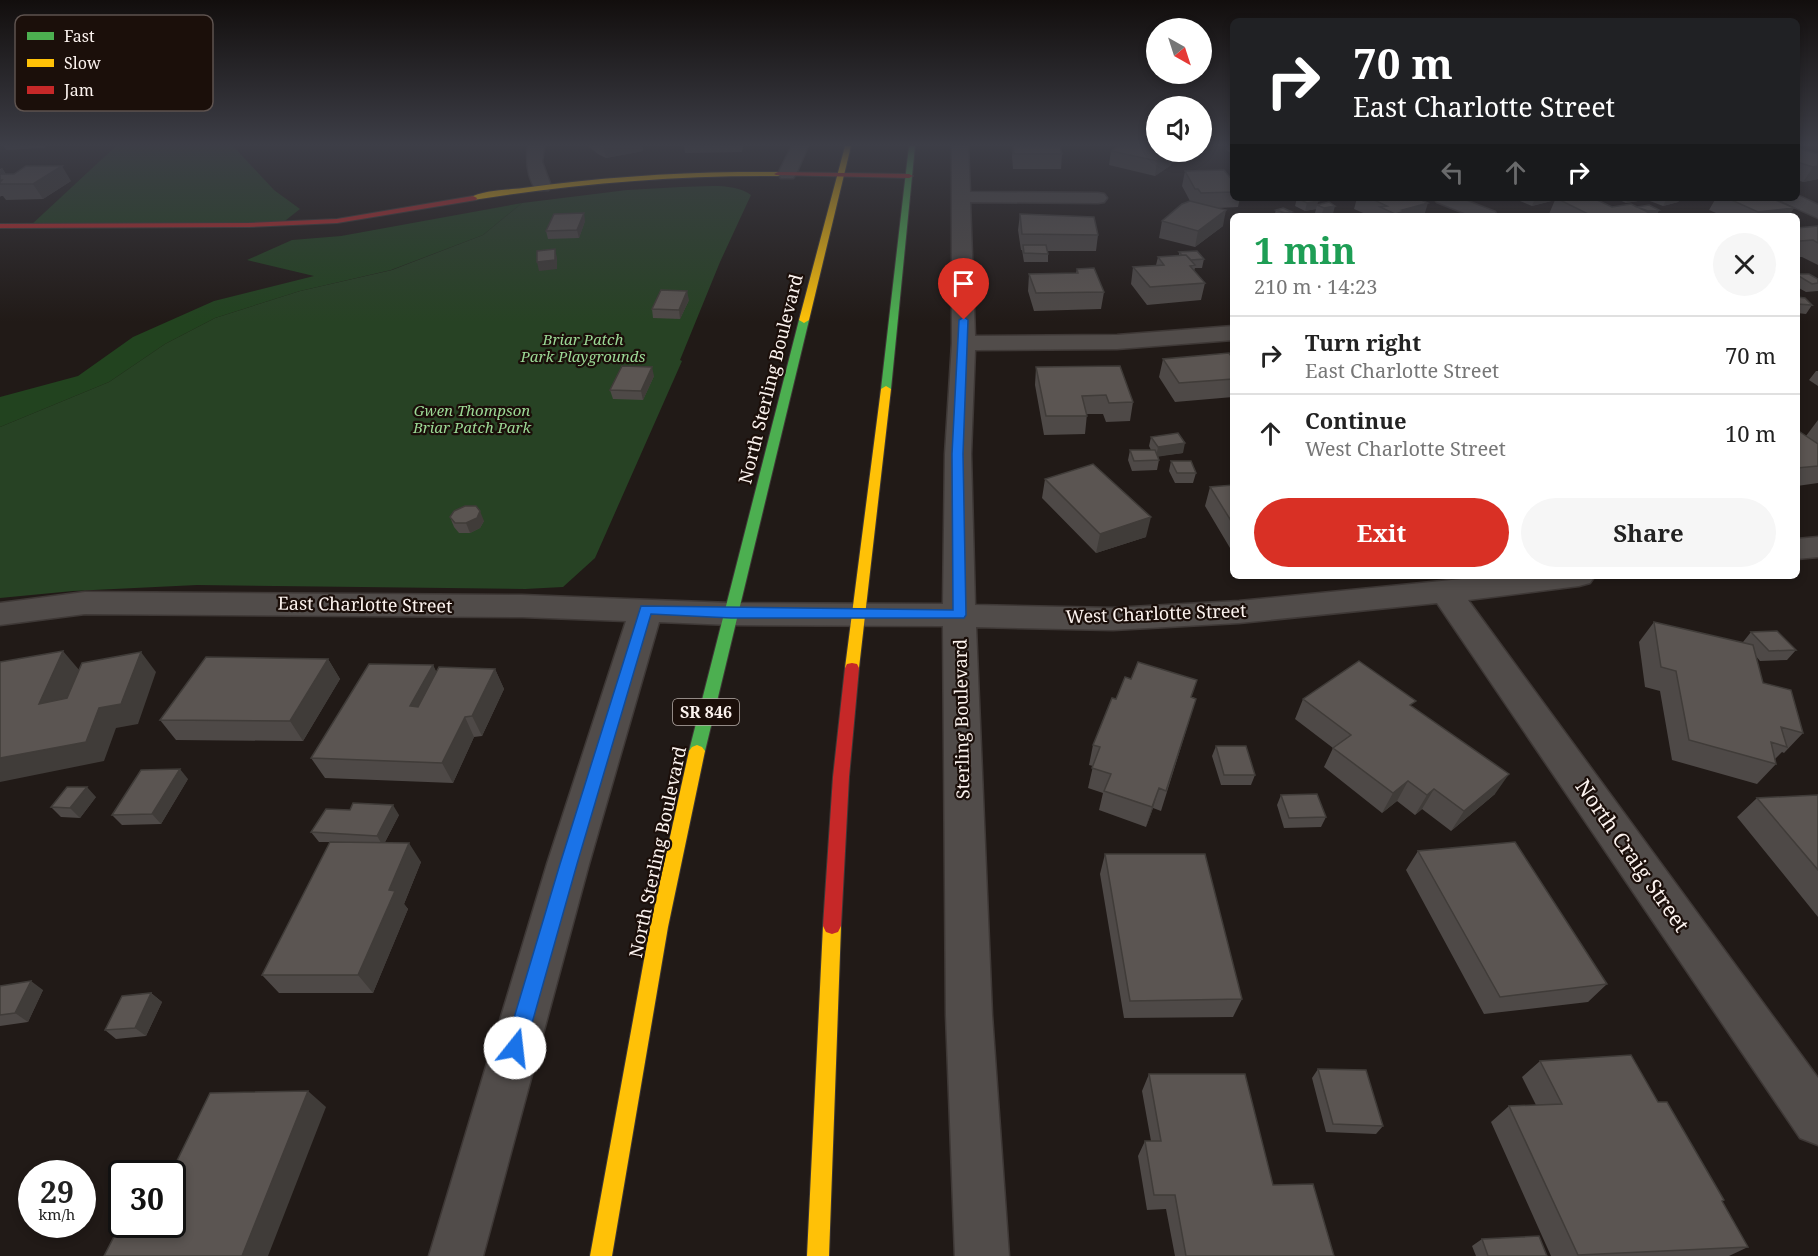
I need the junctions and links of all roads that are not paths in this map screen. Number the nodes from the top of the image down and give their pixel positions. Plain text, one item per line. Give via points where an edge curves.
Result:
1 (433, 205) edge
2 (833, 205) edge
3 (906, 205) edge
4 (962, 205) edge
5 (1460, 205) edge
6 (1802, 205) edge
7 (1818, 212) edge
8 (1480, 213) edge
9 (0, 226) edge
10 (1230, 333) edge
11 (964, 343) junction
12 (1818, 547) edge
13 (1800, 549) edge
14 (1554, 579) edge
15 (1446, 592) junction
16 (646, 610) junction
17 (857, 613) junction
18 (0, 614) edge
19 (731, 614) junction
20 (959, 615) junction
21 (1818, 1120) edge
22 (456, 1256) edge
23 (601, 1256) edge
24 (818, 1256) edge
25 (982, 1256) edge

1 - 9 main road via 337,221 270,225
2 - 19 main road, North Sterling Boulevard / SR 846
3 - 17 main road
4 - 11 street, Sterling Boulevard
5 - 8 street
6 - 7 street
10 - 11 street via 1117,342
11 - 20 street, Sterling Boulevard via 958,454
12 - 13 street
14 - 15 street, West Charlotte Street
15 - 20 street, West Charlotte Street via 1239,612 1113,619
15 - 21 street, North Craig Street
16 - 18 street, East Charlotte Street via 85,603
16 - 19 street, East Charlotte Street
16 - 22 street via 568,864
17 - 19 street, West Charlotte Street
17 - 20 street, West Charlotte Street
17 - 24 main road via 829,969
19 - 23 main road, North Sterling Boulevard / SR 846 via 659,927
20 - 25 street, Sterling Boulevard via 969,1015

